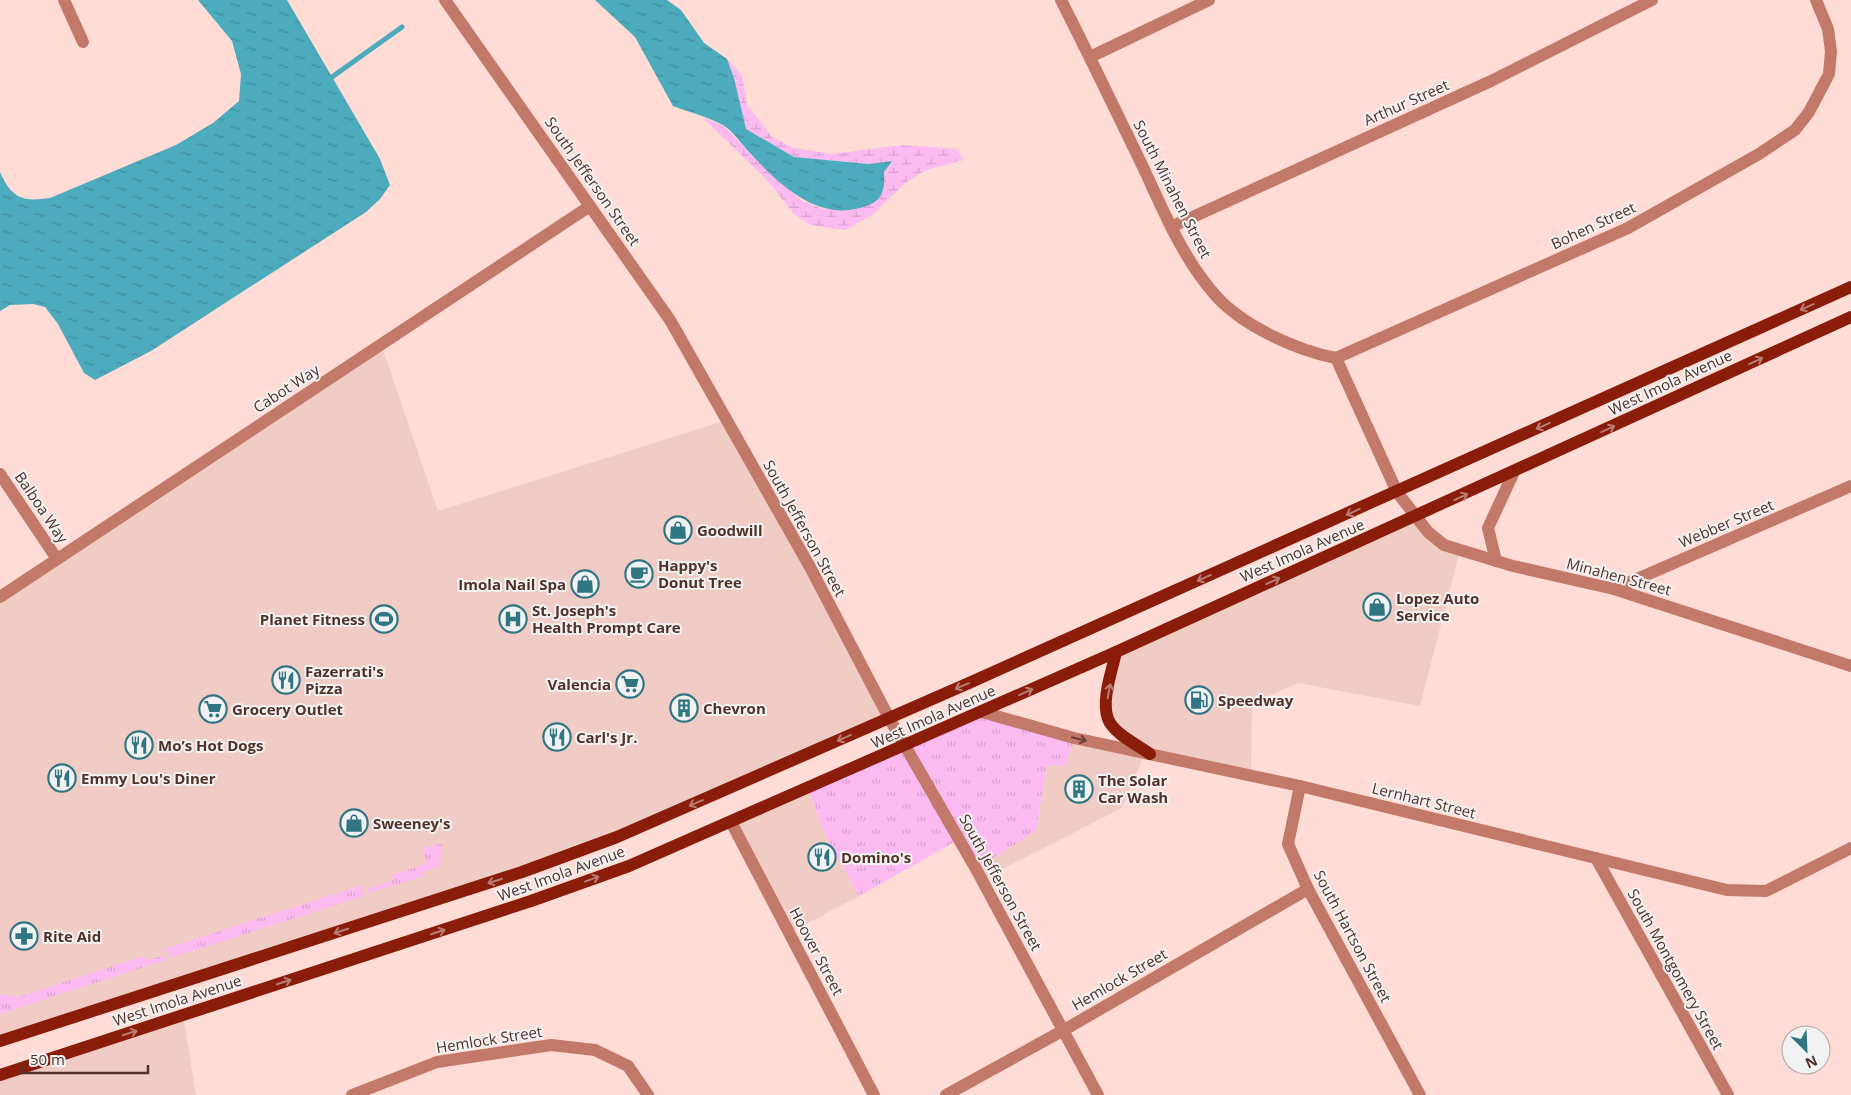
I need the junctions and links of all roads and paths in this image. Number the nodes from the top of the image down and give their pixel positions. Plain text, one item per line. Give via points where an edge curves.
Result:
1 (64, 0) edge
2 (445, 0) edge
3 (1060, 0) edge
4 (1209, 0) edge
5 (1652, 0) edge
6 (1816, 0) edge
7 (83, 42) dead end
8 (1090, 58) junction
9 (590, 206) junction
10 (1171, 227) junction
11 (1851, 287) edge
12 (1851, 317) edge
13 (1336, 358) junction
14 (1514, 472) junction
15 (0, 474) edge
16 (1851, 486) edge
17 (1397, 492) junction
18 (1416, 517) junction
19 (57, 559) junction
20 (1496, 561) junction
21 (1614, 588) junction
22 (0, 597) edge
23 (1116, 652) junction
24 (1851, 666) edge
25 (982, 712) junction
26 (889, 718) junction
27 (905, 746) junction
28 (1150, 754) junction
29 (1300, 786) junction
30 (731, 822) junction
31 (1851, 848) edge
32 (1596, 858) junction
33 (1308, 889) junction
34 (1064, 1030) junction
35 (0, 1041) edge
36 (0, 1075) edge
37 (352, 1095) edge
38 (648, 1095) edge
39 (874, 1095) edge
40 (946, 1095) edge
41 (1098, 1095) edge
42 (1420, 1095) edge
43 (1728, 1095) edge

1 - 7 street
2 - 9 street, South Jefferson Street
3 - 8 street, South Minahen Street
4 - 8 street
5 - 10 street, Arthur Street via 1491,81
6 - 13 street, Bohen Street via 1828,29 1831,51 1829,74 1809,112 1795,130 1628,228
8 - 10 street, South Minahen Street
9 - 19 street, Cabot Way
9 - 26 street, South Jefferson Street via 670,320 810,567
10 - 13 street, South Minahen Street via 1196,270 1217,297 1246,321 1312,354
11 -> 17 main road, West Imola Avenue
14 -> 12 main road, West Imola Avenue
13 - 17 street
18 -> 14 main road, West Imola Avenue
14 - 20 street via 1488,528
15 - 19 street, Balboa Way
16 - 21 street, Webber Street
17 - 18 street, Minahen Street
17 -> 26 main road, West Imola Avenue
18 - 20 street, Minahen Street via 1444,545
23 -> 18 main road, West Imola Avenue
19 - 22 street, Cabot Way
20 - 21 street, Minahen Street
21 - 24 street, Minahen Street
25 -> 23 main road, West Imola Avenue
28 -> 23 main road via 1118,732 1108,719 1107,701
25 - 27 main road, West Imola Avenue
25 -> 28 street, Lernhart Street via 1074,738
26 - 27 street, South Jefferson Street
26 -> 35 main road, West Imola Avenue via 617,837 539,866
27 - 30 main road, West Imola Avenue
27 - 34 street, South Jefferson Street
28 - 29 street, Lernhart Street
29 - 32 street, Lernhart Street
29 - 33 street, South Hartson Street via 1288,844
36 -> 30 main road, West Imola Avenue via 532,902 629,866
30 - 39 street, Hoover Street
31 - 32 street, Lernhart Street via 1766,891 1727,890
32 - 43 street, South Montgomery Street
33 - 34 street, Hemlock Street
33 - 42 street, South Hartson Street
34 - 40 street, Hemlock Street
34 - 41 street, South Jefferson Street
37 - 38 street, Hemlock Street via 437,1062 551,1045 595,1050 628,1066

